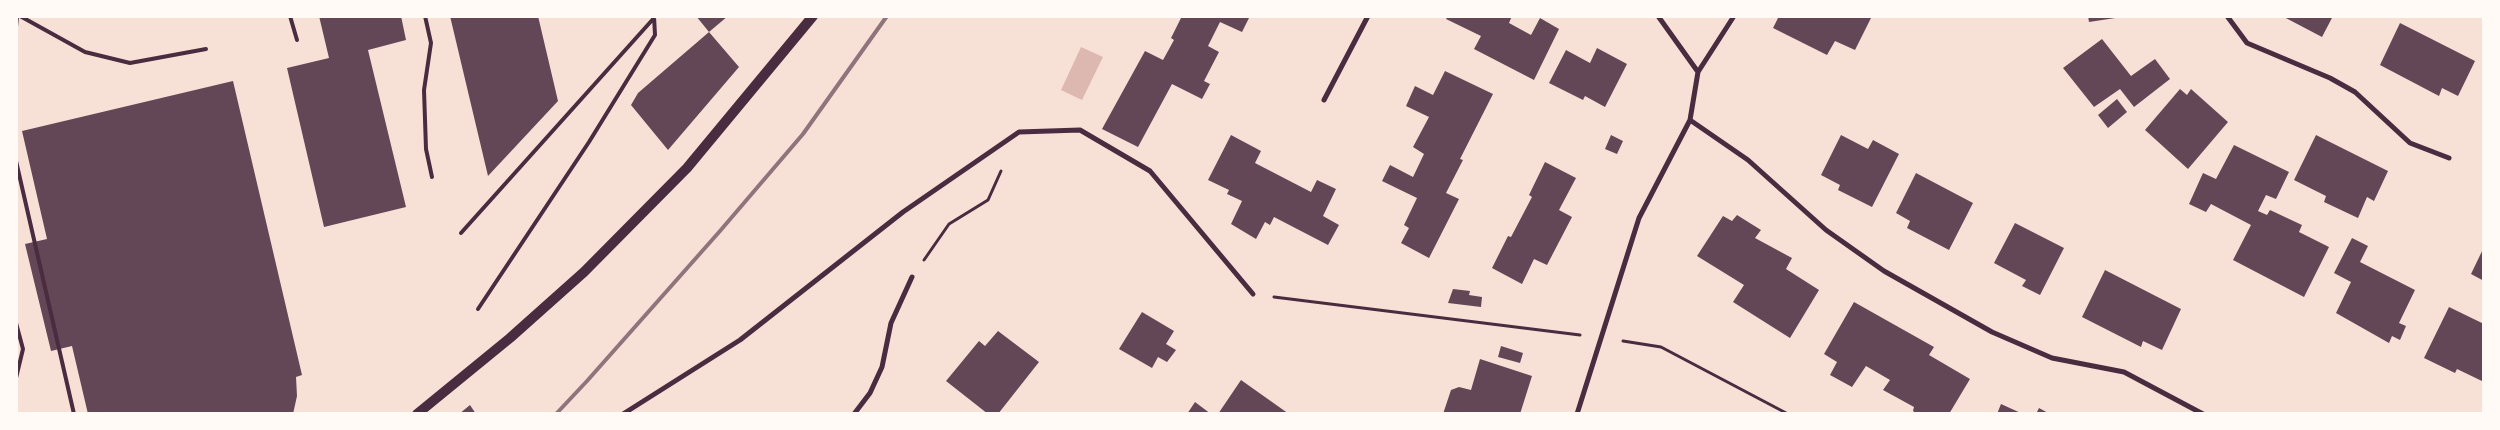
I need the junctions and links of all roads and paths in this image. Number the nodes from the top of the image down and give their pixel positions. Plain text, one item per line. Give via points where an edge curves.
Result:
1 (19, 16) edge
2 (290, 16) edge
3 (425, 16) edge
4 (813, 16) edge
5 (1368, 16) edge
6 (1658, 16) edge
7 (1734, 16) edge
8 (2227, 16) edge
9 (654, 17) edge
10 (16, 27) edge
11 (297, 40) dead end
12 (206, 49) dead end
13 (1698, 72) junction
14 (1324, 100) dead end
15 (1690, 120) junction
16 (1019, 132) junction
17 (2449, 158) dead end
18 (16, 160) edge
19 (432, 177) dead end
20 (461, 233) dead end
21 (912, 277) joint
22 (1252, 294) joint
23 (478, 309) dead end
24 (16, 323) edge
25 (1602, 338) junction
26 (16, 378) edge
27 (74, 414) edge
28 (417, 414) edge
29 (623, 414) edge
30 (854, 414) edge
31 (1577, 414) edge
32 (1788, 414) edge
33 (2203, 414) edge

1 - 10 lane
1 - 12 lane via 85,52 130,63
2 - 11 lane
3 - 19 lane via 431,43 424,90 426,149
4 - 28 main road via 687,168 584,272
5 - 14 street
6 - 13 street
7 - 13 street
8 - 17 street via 2247,43 2355,92 2410,143
9 - 20 lane
9 - 23 lane via 655,35 589,142
13 - 15 street
15 - 25 street via 1640,218
15 - 33 street via 1748,160 1826,230 1884,271 1992,332 2052,358 2124,372
16 - 21 path via 988,200 949,224
16 - 22 street via 1080,130 1150,171
16 - 29 street via 903,212 740,340
18 - 27 lane
21 - 30 street via 891,323 882,367 870,394
22 - 25 path
24 - 26 lane via 23,349
25 - 31 street
25 - 32 path via 1661,347

